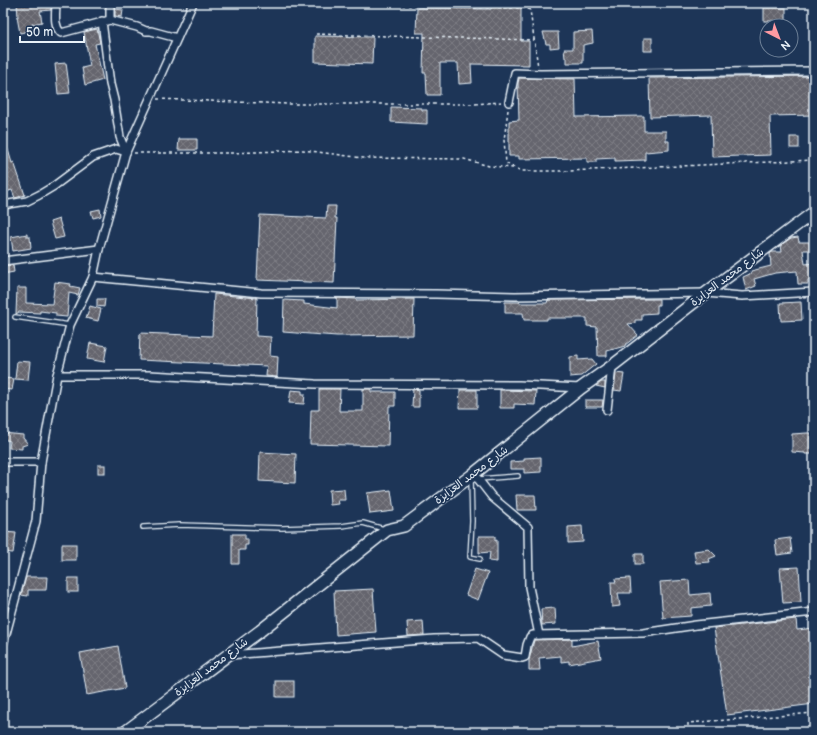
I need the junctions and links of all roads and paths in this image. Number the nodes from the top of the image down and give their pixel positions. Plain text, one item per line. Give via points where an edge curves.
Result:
1 (56, 3) edge
2 (110, 3) edge
3 (193, 3) edge
4 (294, 3) edge
5 (110, 20) junction
6 (102, 21) junction
7 (316, 34) dead end
8 (177, 38) junction
9 (534, 40) junction
10 (814, 71) edge
11 (540, 74) junction
12 (150, 99) junction
13 (509, 102) junction
14 (126, 152) junction
15 (814, 160) edge
16 (515, 168) junction
17 (3, 205) edge
18 (814, 212) edge
19 (99, 249) junction
20 (3, 261) edge
21 (93, 277) junction
22 (814, 292) edge
23 (706, 293) junction
24 (15, 317) dead end
25 (70, 325) junction
26 (612, 366) junction
27 (57, 375) junction
28 (581, 388) junction
29 (607, 410) dead end
30 (3, 462) edge
31 (41, 462) junction
32 (518, 476) dead end
33 (475, 478) junction
34 (143, 527) dead end
35 (386, 530) junction
36 (480, 559) dead end
37 (814, 612) edge
38 (539, 634) junction
39 (3, 645) edge
40 (226, 655) junction
41 (814, 713) edge
42 (125, 732) edge
43 (688, 732) edge

1 - 6 street via 55,20 61,33
2 - 5 street
3 - 8 street
4 - 9 path via 526,8 530,10
5 - 6 street
5 - 8 street
6 - 14 street via 110,84 120,136
7 - 9 path
8 - 12 street
9 - 11 path
10 - 11 street
11 - 13 street via 514,73
12 - 13 path via 290,104
12 - 14 street
13 - 16 path via 504,140 505,155 506,163
14 - 16 path via 231,153 303,150 363,158 464,159 489,166
14 - 17 street via 116,149 93,157 39,195 27,201
14 - 19 street
15 - 16 path via 568,170 521,171
18 - 23 main road, شارع محمد العزايزة
19 - 20 street
19 - 21 street
21 - 23 street via 261,293 515,296
21 - 25 street
22 - 23 street via 742,296
23 - 26 main road, شارع محمد العزايزة
24 - 25 lane
25 - 27 street
26 - 28 main road, شارع محمد العزايزة
26 - 29 street
27 - 28 street via 149,375 315,384 518,385
27 - 31 street
28 - 33 main road, شارع محمد العزايزة
30 - 31 street
31 - 39 street via 36,521
32 - 33 lane
33 - 35 main road, شارع محمد العزايزة via 404,526
33 - 36 lane via 470,557
33 - 38 street via 492,497 528,527 530,587
34 - 35 lane via 180,525 282,528 363,523
35 - 40 main road, شارع محمد العزايزة via 260,631
37 - 38 street via 643,633
38 - 40 street via 530,637 525,657 522,658 503,655 478,638
40 - 42 main road, شارع محمد العزايزة
41 - 43 path via 688,723

